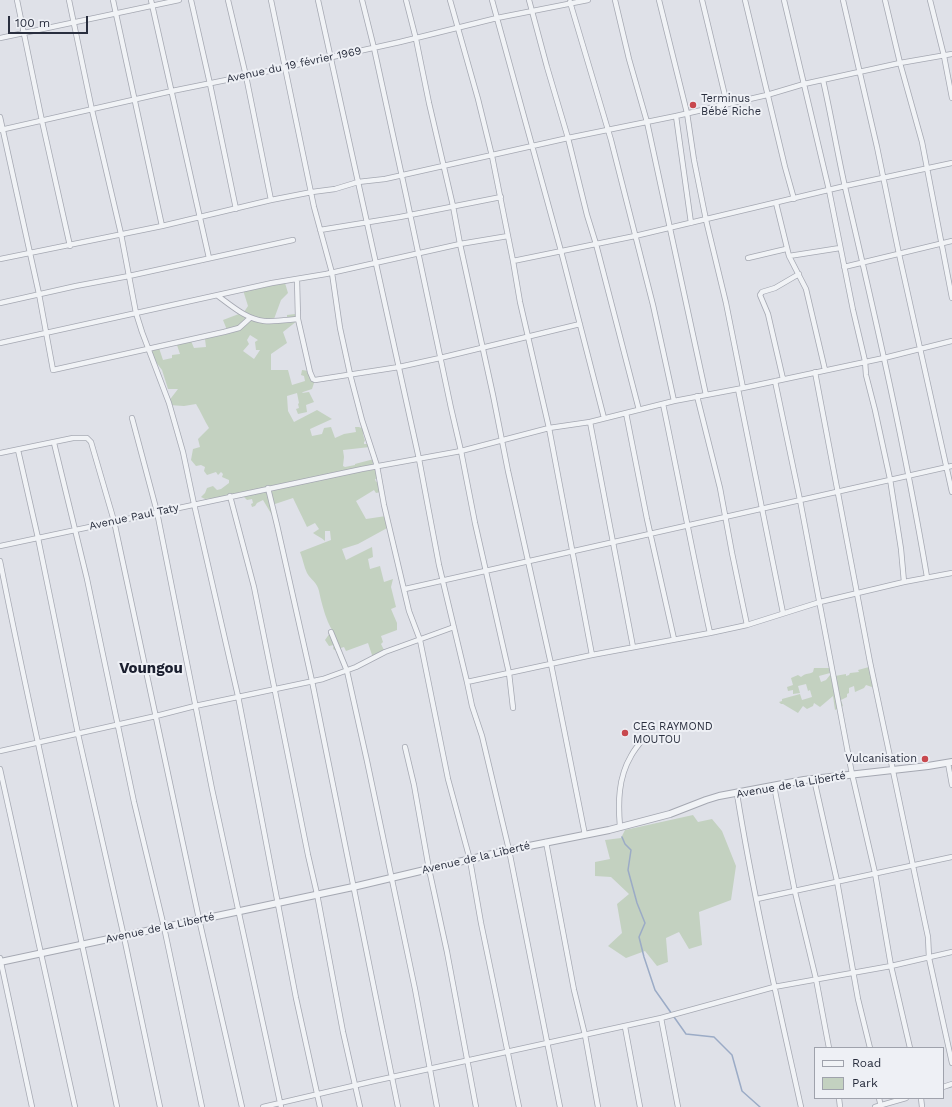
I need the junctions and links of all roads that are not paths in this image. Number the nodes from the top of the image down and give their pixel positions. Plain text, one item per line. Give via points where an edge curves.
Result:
1 (17, 0) edge
2 (69, 0) edge
3 (113, 0) edge
4 (178, 0) edge
5 (191, 0) edge
6 (228, 0) edge
7 (271, 0) edge
8 (318, 0) edge
9 (362, 0) edge
10 (406, 0) edge
11 (450, 0) edge
12 (492, 0) edge
13 (529, 0) edge
14 (588, 0) edge
15 (615, 0) edge
16 (659, 0) edge
17 (702, 0) edge
18 (745, 0) edge
19 (784, 0) edge
20 (843, 0) edge
21 (885, 0) edge
22 (930, 0) edge
23 (570, 1) edge
24 (152, 3) edge
25 (532, 11) junction
26 (116, 14) junction
27 (498, 18) junction
28 (74, 22) junction
29 (458, 27) junction
30 (23, 34) junction
31 (0, 38) edge
32 (416, 39) junction
33 (374, 48) junction
34 (952, 54) edge
35 (944, 56) junction
36 (331, 58) junction
37 (900, 63) junction
38 (286, 67) junction
39 (860, 72) junction
40 (246, 76) junction
41 (823, 80) junction
42 (210, 84) junction
43 (804, 84) junction
44 (172, 91) junction
45 (767, 95) junction
46 (952, 98) edge
47 (134, 100) junction
48 (727, 104) junction
49 (92, 110) junction
50 (687, 113) junction
51 (676, 116) junction
52 (0, 118) edge
53 (42, 121) junction
54 (647, 122) junction
55 (1, 130) edge
56 (607, 130) junction
57 (568, 138) junction
58 (532, 147) junction
59 (492, 156) junction
60 (952, 163) edge
61 (444, 166) junction
62 (927, 168) junction
63 (402, 175) junction
64 (883, 178) junction
65 (358, 182) junction
66 (845, 186) junction
67 (829, 190) junction
68 (312, 192) junction
69 (501, 197) junction
70 (794, 199) junction
71 (271, 200) junction
72 (776, 203) junction
73 (453, 206) junction
74 (236, 209) junction
75 (410, 215) junction
76 (200, 217) junction
77 (706, 220) junction
78 (367, 222) junction
79 (691, 223) junction
80 (162, 226) junction
81 (670, 228) junction
82 (320, 230) junction
83 (120, 234) junction
84 (508, 236) junction
85 (636, 236) junction
86 (294, 240) dead end
87 (952, 242) edge
88 (460, 244) junction
89 (596, 244) junction
90 (941, 245) junction
91 (70, 246) junction
92 (840, 248) junction
93 (786, 249) junction
94 (561, 251) junction
95 (29, 253) junction
96 (418, 254) junction
97 (899, 254) junction
98 (789, 256) junction
99 (209, 258) junction
100 (748, 258) dead end
101 (0, 259) edge
102 (513, 261) junction
103 (376, 263) junction
104 (863, 263) junction
105 (844, 267) junction
106 (332, 273) junction
107 (798, 274) junction
108 (129, 276) junction
109 (297, 279) junction
110 (38, 294) junction
111 (218, 296) junction
112 (952, 298) edge
113 (0, 303) edge
114 (136, 313) junction
115 (250, 318) junction
116 (298, 319) junction
117 (580, 324) junction
118 (46, 332) junction
119 (528, 337) junction
120 (952, 341) edge
121 (0, 343) edge
122 (484, 347) junction
123 (921, 349) junction
124 (149, 350) junction
125 (440, 358) junction
126 (884, 358) junction
127 (865, 361) junction
128 (399, 367) junction
129 (825, 370) junction
130 (815, 372) junction
131 (350, 374) junction
132 (783, 379) junction
133 (775, 381) junction
134 (741, 389) junction
135 (706, 394) junction
136 (697, 396) junction
137 (674, 401) junction
138 (662, 404) junction
139 (639, 410) junction
140 (626, 413) junction
141 (132, 418) dead end
142 (604, 418) junction
143 (590, 422) junction
144 (549, 428) junction
145 (502, 441) junction
146 (54, 443) junction
147 (18, 450) junction
148 (461, 451) junction
149 (0, 453) edge
150 (419, 459) junction
151 (377, 466) junction
152 (949, 466) edge
153 (909, 476) junction
154 (890, 479) junction
155 (268, 488) junction
156 (952, 492) edge
157 (837, 493) junction
158 (230, 496) junction
159 (800, 500) junction
160 (194, 504) junction
161 (762, 509) junction
162 (157, 512) junction
163 (725, 517) junction
164 (114, 521) junction
165 (688, 525) junction
166 (74, 530) junction
167 (651, 533) junction
168 (38, 538) junction
169 (613, 543) junction
170 (0, 546) edge
171 (572, 551) junction
172 (0, 560) edge
173 (529, 560) junction
174 (485, 570) junction
175 (952, 573) edge
176 (927, 577) junction
177 (442, 580) junction
178 (904, 582) junction
179 (404, 589) junction
180 (857, 594) junction
181 (820, 602) junction
182 (783, 613) junction
183 (748, 625) junction
184 (454, 627) junction
185 (331, 632) dead end
186 (710, 633) junction
187 (674, 639) junction
188 (420, 640) junction
189 (633, 646) junction
190 (592, 655) junction
191 (552, 664) junction
192 (347, 671) junction
193 (508, 674) junction
194 (312, 682) junction
195 (468, 682) junction
196 (274, 689) junction
197 (238, 696) junction
198 (196, 706) junction
199 (513, 708) dead end
200 (156, 716) junction
201 (118, 725) junction
202 (78, 734) junction
203 (644, 738) dead end
204 (38, 743) junction
205 (405, 747) dead end
206 (0, 751) edge
207 (950, 763) edge
208 (0, 769) edge
209 (892, 770) junction
210 (852, 774) junction
211 (814, 779) junction
212 (952, 785) edge
213 (774, 786) junction
214 (737, 794) junction
215 (620, 827) junction
216 (585, 835) junction
217 (546, 842) junction
218 (509, 850) junction
219 (952, 857) edge
220 (470, 860) junction
221 (913, 866) junction
222 (430, 869) junction
223 (875, 874) junction
224 (392, 878) junction
225 (837, 881) junction
226 (353, 887) junction
227 (795, 892) junction
228 (317, 894) junction
229 (757, 899) junction
230 (278, 902) junction
231 (238, 911) junction
232 (199, 919) junction
233 (164, 928) junction
234 (124, 936) junction
235 (83, 945) junction
236 (952, 952) edge
237 (41, 954) junction
238 (929, 958) junction
239 (0, 961) edge
240 (891, 966) junction
241 (853, 972) junction
242 (816, 979) junction
243 (774, 987) junction
244 (660, 1018) junction
245 (624, 1027) junction
246 (585, 1035) junction
247 (547, 1044) junction
248 (828, 1047) edge
249 (870, 1047) edge
250 (910, 1047) edge
251 (507, 1053) junction
252 (467, 1061) junction
253 (952, 1063) edge
254 (428, 1069) junction
255 (391, 1077) junction
256 (355, 1086) junction
257 (317, 1094) junction
258 (903, 1099) edge
259 (281, 1105) edge
260 (881, 1106) edge
261 (32, 1107) edge
262 (75, 1107) edge
263 (117, 1107) edge
264 (160, 1107) edge
265 (202, 1107) edge
266 (242, 1107) edge
267 (263, 1107) edge
268 (320, 1107) edge
269 (360, 1107) edge
270 (398, 1107) edge
271 (436, 1107) edge
272 (476, 1107) edge
273 (519, 1107) edge
274 (560, 1107) edge
275 (598, 1107) edge
276 (640, 1107) edge
277 (678, 1107) edge
278 (801, 1107) edge
279 (875, 1107) edge

1 - 30 street
2 - 28 street
3 - 26 street
4 - 24 street
5 - 42 street
6 - 40 street
7 - 38 street
8 - 36 street
9 - 33 street
10 - 32 street
11 - 29 street
12 - 27 street
13 - 25 street
14 - 23 street, Avenue du 19 février 1969
15 - 54 street
16 - 50 street
17 - 48 street
18 - 45 street
19 - 43 street
20 - 39 street
21 - 37 street
22 - 35 street
23 - 25 street, Avenue du 19 février 1969
23 - 56 street
24 - 26 street
24 - 44 street
25 - 27 street, Avenue du 19 février 1969
25 - 57 street
26 - 28 street
26 - 47 street
27 - 29 street, Avenue du 19 février 1969
27 - 58 street
28 - 30 street
28 - 49 street
29 - 32 street, Avenue du 19 février 1969
29 - 59 street
30 - 31 street
30 - 53 street
32 - 33 street, Avenue du 19 février 1969
32 - 61 street
33 - 36 street, Avenue du 19 février 1969
33 - 63 street
34 - 35 street
35 - 37 street
35 - 46 street
36 - 38 street, Avenue du 19 février 1969
36 - 65 street
37 - 39 street
37 - 62 street
38 - 40 street, Avenue du 19 février 1969
38 - 68 street
39 - 41 street
39 - 64 street
40 - 42 street, Avenue du 19 février 1969
40 - 71 street
41 - 43 street
41 - 66 street
42 - 44 street, Avenue du 19 février 1969
42 - 74 street
43 - 45 street
43 - 67 street
44 - 47 street, Avenue du 19 février 1969
44 - 76 street
45 - 48 street
45 - 70 street
47 - 49 street, Avenue du 19 février 1969
47 - 80 street
48 - 50 street
49 - 53 street, Avenue du 19 février 1969
49 - 83 street
50 - 51 street
50 - 77 street
51 - 54 street
51 - 79 street
52 - 55 street
53 - 55 street, Avenue du 19 février 1969
53 - 91 street
54 - 56 street
54 - 81 street
55 - 95 street
56 - 57 street
56 - 85 street
57 - 58 street
57 - 89 street
58 - 59 street
58 - 94 street
59 - 61 street
59 - 69 street
60 - 62 street
61 - 63 street
61 - 73 street
62 - 64 street
62 - 90 street
63 - 65 street
63 - 75 street
64 - 66 street
64 - 97 street
65 - 68 street
65 - 78 street
66 - 67 street
66 - 104 street
67 - 70 street
67 - 92 street
68 - 71 street
68 - 82 street
69 - 73 street
69 - 84 street
70 - 72 street
71 - 74 street
72 - 77 street
72 - 93 street
73 - 75 street
73 - 88 street
74 - 76 street
75 - 78 street
75 - 96 street
76 - 80 street
76 - 99 street
77 - 79 street
77 - 134 street via 726,303
78 - 82 street
78 - 103 street
79 - 81 street
80 - 83 street
81 - 85 street
81 - 135 street
82 - 106 street
83 - 91 street
83 - 108 street
84 - 88 street
84 - 102 street
85 - 89 street
85 - 137 street
86 - 99 street
87 - 90 street
88 - 96 street
88 - 122 street
89 - 94 street
89 - 139 street
90 - 97 street
90 - 112 street
91 - 95 street
92 - 98 street
92 - 105 street
93 - 98 street
93 - 100 street
94 - 102 street
94 - 117 street
95 - 101 street
95 - 110 street
96 - 103 street
96 - 125 street
97 - 104 street
97 - 123 street
98 - 107 street
99 - 108 street
102 - 119 street
103 - 106 street
103 - 128 street
104 - 105 street
104 - 126 street
105 - 127 street
106 - 109 street
106 - 131 street
107 - 129 street via 806,289
107 - 132 street via 760,295 768,314
108 - 110 street
108 - 114 street
109 - 111 street
109 - 116 street
110 - 113 street
110 - 118 street
111 - 114 street
111 - 115 street
114 - 118 street
114 - 124 street
115 - 116 street via 273,322
115 - 124 street via 239,328
116 - 131 street via 313,379
117 - 119 street
117 - 142 street
118 - 121 street
118 - 124 street via 52,369 55,370
119 - 122 street
119 - 144 street
120 - 123 street, Avenue Paul Taty
122 - 125 street
122 - 145 street
123 - 126 street, Avenue Paul Taty
123 - 152 street
124 - 160 street via 169,403
125 - 128 street
125 - 148 street
126 - 127 street, Avenue Paul Taty
126 - 153 street
127 - 129 street, Avenue Paul Taty
127 - 154 street
128 - 131 street
128 - 150 street
129 - 130 street, Avenue Paul Taty
130 - 132 street, Avenue Paul Taty
130 - 157 street
131 - 151 street
132 - 133 street, Avenue Paul Taty
133 - 134 street, Avenue Paul Taty
133 - 159 street
134 - 135 street, Avenue Paul Taty
134 - 161 street
135 - 136 street, Avenue Paul Taty
136 - 137 street, Avenue Paul Taty
136 - 163 street
137 - 138 street, Avenue Paul Taty
138 - 139 street, Avenue Paul Taty
138 - 165 street
139 - 140 street, Avenue Paul Taty
140 - 142 street, Avenue Paul Taty
140 - 167 street
141 - 162 street
142 - 143 street, Avenue Paul Taty
143 - 144 street, Avenue Paul Taty
143 - 169 street
144 - 145 street, Avenue Paul Taty
144 - 171 street
145 - 148 street, Avenue Paul Taty
145 - 173 street
146 - 147 street
146 - 164 street via 74,438 90,440
146 - 166 street
147 - 149 street
147 - 168 street
148 - 150 street, Avenue Paul Taty
148 - 174 street
150 - 151 street, Avenue Paul Taty
150 - 177 street
151 - 155 street, Avenue Paul Taty
151 - 179 street
152 - 153 street
152 - 156 street
153 - 154 street
153 - 176 street
154 - 157 street
154 - 178 street
155 - 158 street, Avenue Paul Taty
155 - 194 street
157 - 159 street
157 - 180 street
158 - 160 street, Avenue Paul Taty
158 - 196 street via 254,587
159 - 161 street
159 - 181 street
160 - 162 street, Avenue Paul Taty
160 - 197 street
161 - 163 street
161 - 182 street
162 - 164 street, Avenue Paul Taty
162 - 198 street
163 - 165 street
163 - 183 street
164 - 166 street, Avenue Paul Taty
164 - 200 street
165 - 167 street
165 - 186 street
166 - 168 street, Avenue Paul Taty
166 - 201 street
167 - 169 street
167 - 187 street
168 - 170 street, Avenue Paul Taty
168 - 202 street
169 - 171 street
169 - 189 street
171 - 173 street
171 - 190 street
172 - 204 street
173 - 174 street
173 - 191 street
174 - 177 street
174 - 193 street
175 - 176 street
176 - 178 street
177 - 179 street
177 - 184 street
178 - 180 street
179 - 188 street
180 - 181 street
180 - 209 street
181 - 182 street
181 - 210 street
182 - 183 street
183 - 186 street
184 - 188 street
184 - 195 street
185 - 192 street
186 - 187 street
187 - 189 street
188 - 192 street via 385,652
188 - 220 street via 448,779
189 - 190 street
190 - 191 street
191 - 193 street
191 - 216 street
192 - 194 street
192 - 224 street
193 - 195 street
193 - 199 street
194 - 196 street
194 - 226 street
195 - 218 street
196 - 197 street
196 - 228 street
197 - 198 street
197 - 230 street
198 - 200 street
198 - 231 street
200 - 201 street
200 - 232 street
201 - 202 street
201 - 233 street
202 - 204 street
202 - 234 street
203 - 215 street via 631,756 622,778 619,798
204 - 206 street
204 - 235 street
205 - 222 street
207 - 209 street, Avenue de la Liberté
207 - 212 street
208 - 237 street
209 - 210 street, Avenue de la Liberté
209 - 221 street
210 - 211 street, Avenue de la Liberté
210 - 223 street
211 - 213 street, Avenue de la Liberté
211 - 225 street
213 - 214 street, Avenue de la Liberté
213 - 227 street
214 - 215 street, Avenue de la Liberté via 706,800 670,814
214 - 229 street
215 - 216 street, Avenue de la Liberté
216 - 217 street, Avenue de la Liberté
217 - 218 street, Avenue de la Liberté
217 - 246 street
218 - 220 street, Avenue de la Liberté
218 - 247 street
219 - 221 street
220 - 222 street, Avenue de la Liberté
220 - 251 street
221 - 223 street
221 - 238 street via 928,937
222 - 224 street, Avenue de la Liberté
222 - 252 street
223 - 225 street
223 - 240 street
224 - 226 street, Avenue de la Liberté
224 - 254 street
225 - 227 street
225 - 241 street
226 - 228 street, Avenue de la Liberté
226 - 255 street
227 - 229 street
227 - 242 street
228 - 230 street, Avenue de la Liberté
228 - 256 street
229 - 243 street
230 - 231 street, Avenue de la Liberté
230 - 257 street
231 - 232 street, Avenue de la Liberté
231 - 259 street
232 - 233 street, Avenue de la Liberté
232 - 266 street
233 - 234 street, Avenue de la Liberté
233 - 265 street
234 - 235 street, Avenue de la Liberté
234 - 264 street
235 - 237 street, Avenue de la Liberté
235 - 263 street
236 - 238 street
237 - 239 street, Avenue de la Liberté
237 - 262 street
238 - 240 street
238 - 253 street
239 - 261 street
240 - 241 street
240 - 250 street
241 - 242 street
241 - 249 street
242 - 243 street
242 - 248 street
243 - 244 street
243 - 278 street
244 - 245 street
244 - 277 street
245 - 246 street
245 - 276 street
246 - 247 street
246 - 275 street
247 - 251 street
247 - 274 street
251 - 252 street
251 - 273 street
252 - 254 street
252 - 272 street
254 - 255 street
254 - 271 street
255 - 256 street
255 - 270 street
256 - 257 street
256 - 269 street
257 - 259 street
257 - 268 street
258 - 260 street
259 - 267 street
260 - 279 street

